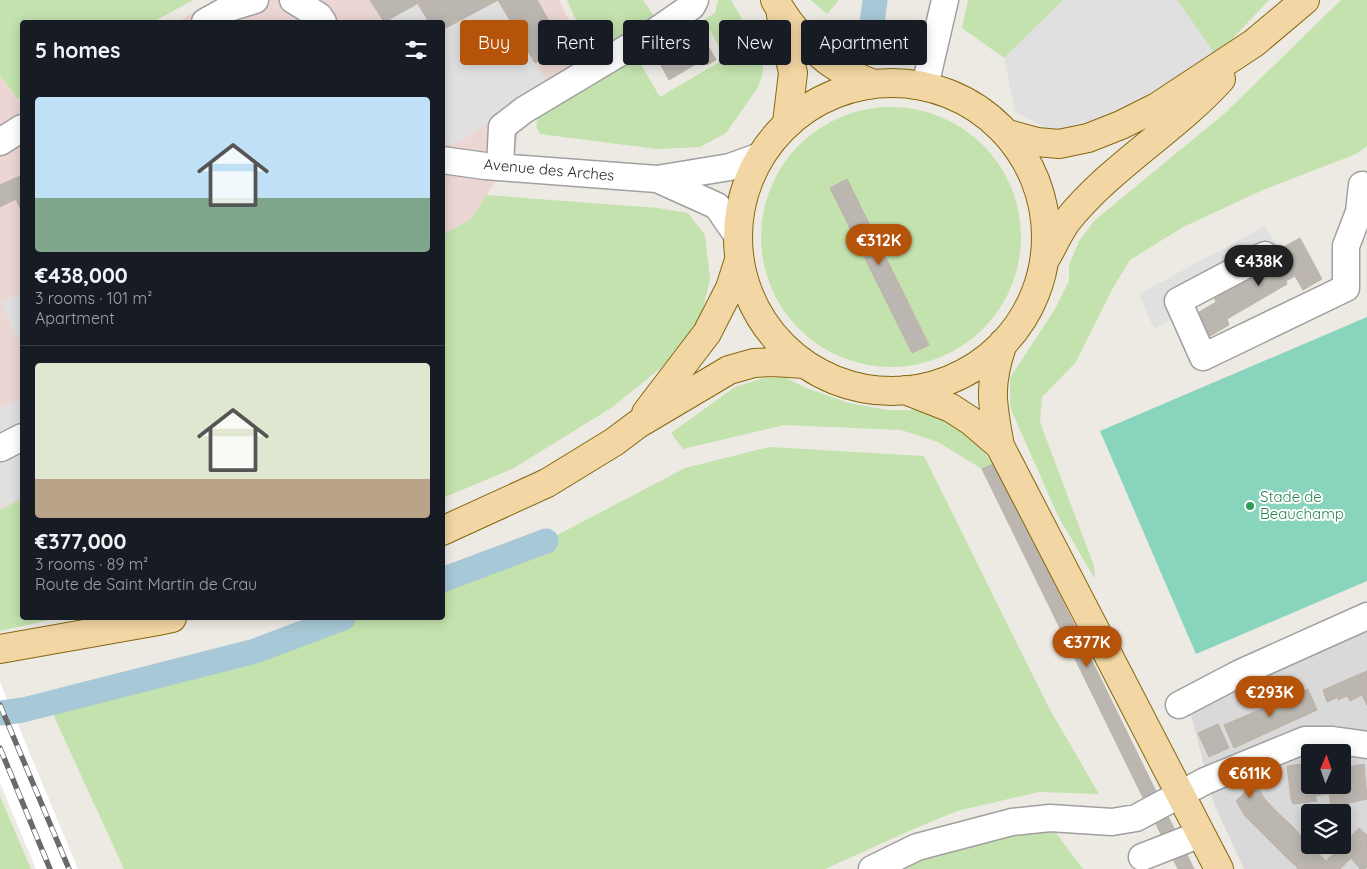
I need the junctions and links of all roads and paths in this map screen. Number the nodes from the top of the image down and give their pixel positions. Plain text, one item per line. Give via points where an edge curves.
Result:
1 (255, 0) edge
2 (293, 0) edge
3 (695, 0) edge
4 (945, 0) edge
5 (1305, 0) edge
6 (778, 6) edge
7 (209, 20) edge
8 (322, 20) edge
9 (1254, 43) junction
10 (873, 84) junction
11 (925, 86) junction
12 (787, 123) junction
13 (20, 129) edge
14 (1008, 134) junction
15 (0, 142) edge
16 (760, 156) junction
17 (445, 160) edge
18 (500, 166) junction
19 (657, 179) junction
20 (1362, 185) dead end
21 (738, 248) junction
22 (1265, 255) dead end
23 (1044, 261) junction
24 (1003, 343) junction
25 (805, 364) junction
26 (905, 390) junction
27 (638, 424) junction
28 (1000, 446) junction
29 (445, 530) edge
30 (1367, 616) edge
31 (163, 620) edge
32 (0, 649) edge
33 (1179, 705) dead end
34 (1367, 745) edge
35 (1171, 800) junction
36 (1112, 822) junction
37 (1201, 834) junction
38 (1145, 863) edge
39 (872, 869) edge
40 (1219, 869) edge

1 - 7 street via 232,7
2 - 8 street
3 - 18 street via 692,6 670,21 524,110 502,127
4 - 11 street
5 - 9 main road
6 - 10 main road via 822,57
6 - 12 main road via 793,73
9 - 14 main road via 1157,107 1088,138 1059,144
9 - 23 main road via 1210,92 1093,193 1066,223
10 - 11 main road
10 - 12 main road via 827,97
11 - 14 main road via 970,104
12 - 16 main road
13 - 15 street
14 - 23 main road via 1027,162 1040,194 1046,227
16 - 19 street, Avenue des Arches via 730,167
16 - 21 main road via 740,207
17 - 18 street, Avenue des Arches
18 - 19 street, Avenue des Arches
19 - 21 street, Avenue des Arches via 717,206
20 - 22 street via 1359,212 1346,246 1346,288 1203,357 1178,301
21 - 25 main road via 745,285 755,308 785,348
21 - 27 main road via 730,288 708,333
23 - 24 main road via 1026,312
24 - 26 main road via 958,376
24 - 28 main road via 995,368 992,398
25 - 26 main road via 843,383 863,388
25 - 27 main road via 772,362 729,370
26 - 28 main road via 951,408
27 - 29 main road via 547,483
28 - 35 main road
30 - 33 street via 1240,673
31 - 32 main road
34 - 35 street via 1305,740 1205,781
35 - 36 street via 1136,818
35 - 37 main road
36 - 38 street via 1127,835
36 - 39 street via 1050,818 1012,822 917,847
37 - 38 street
37 - 40 main road

